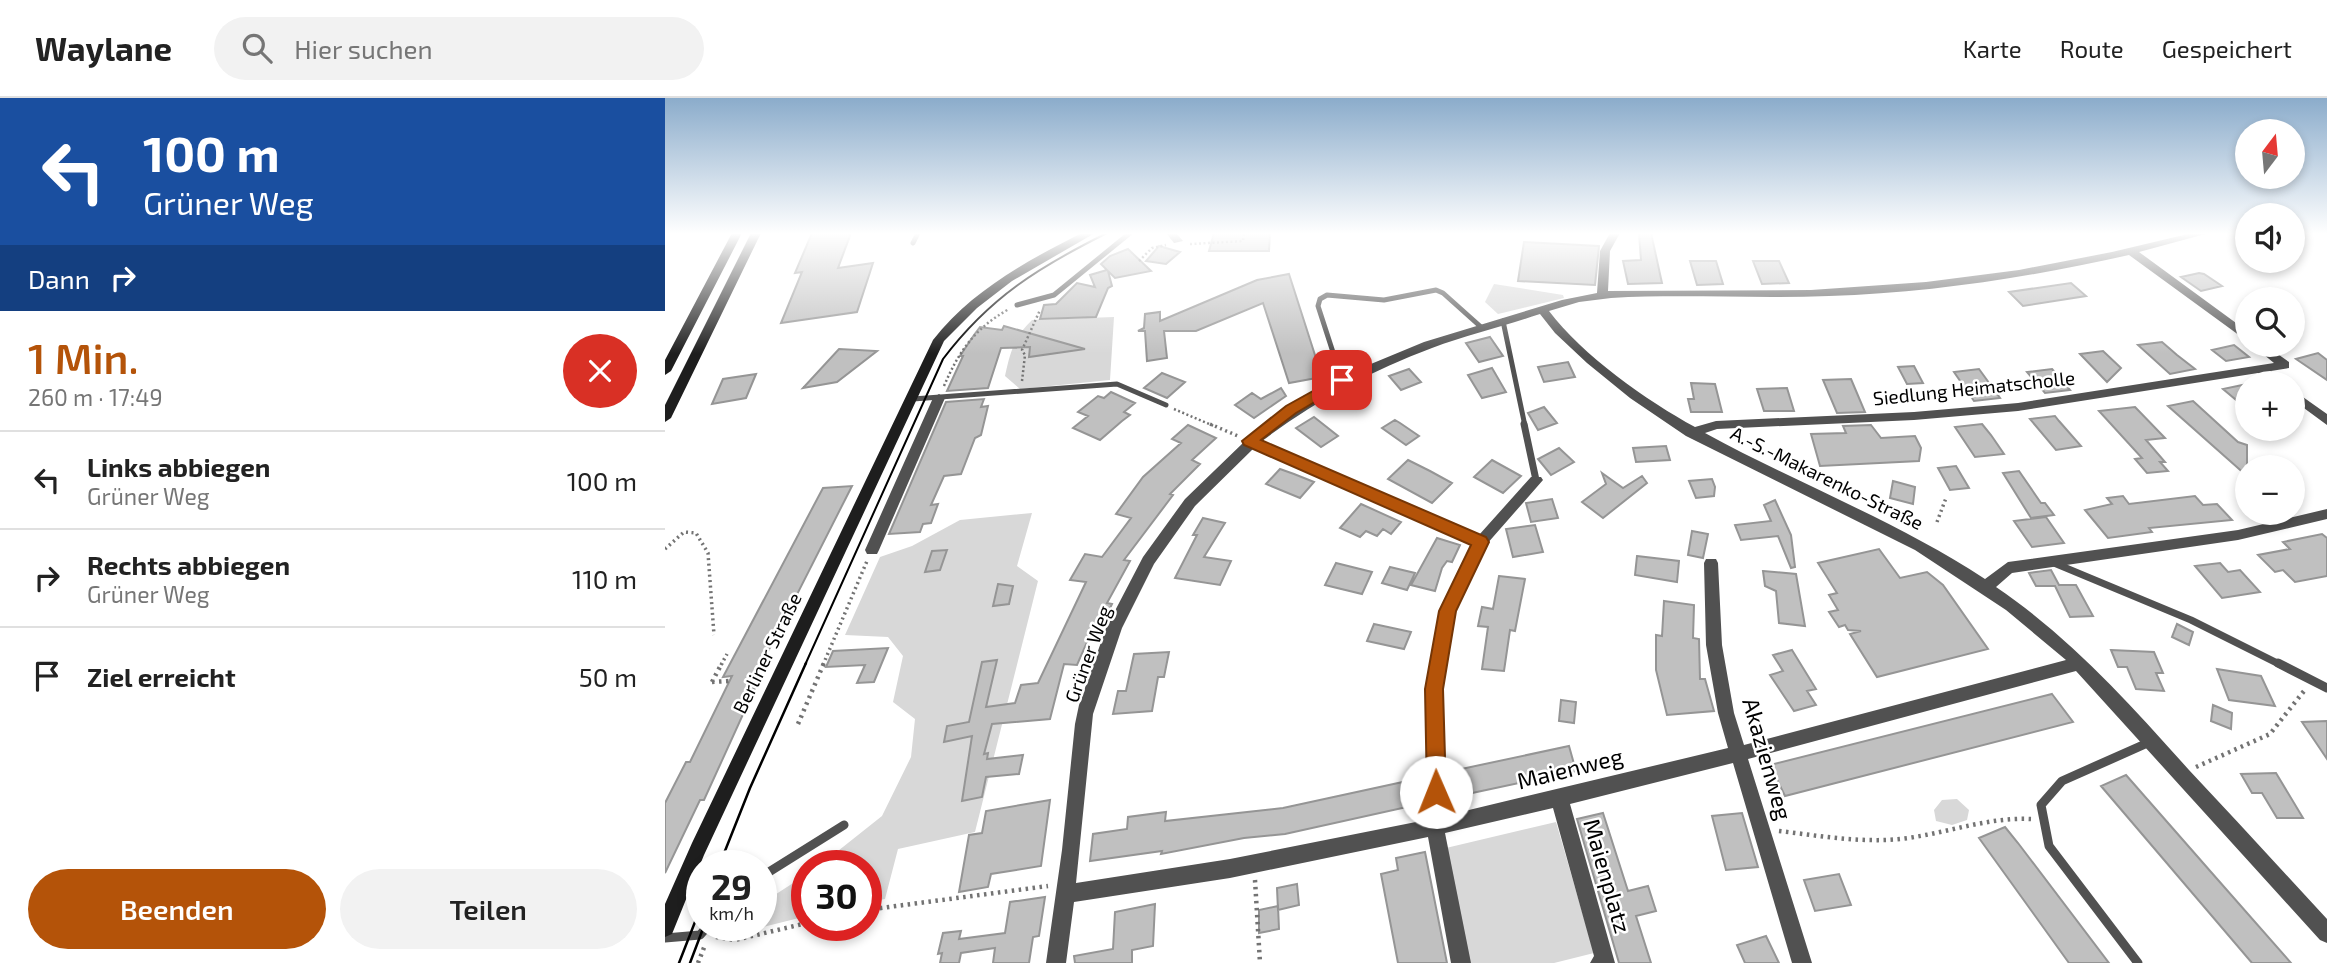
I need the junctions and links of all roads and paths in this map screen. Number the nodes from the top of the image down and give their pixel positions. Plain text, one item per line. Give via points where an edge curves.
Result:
1 (716, 273) edge
2 (736, 273) edge
3 (1012, 273) edge
4 (1080, 273) edge
5 (1603, 273) edge
6 (2015, 273) edge
7 (2161, 273) edge
8 (1602, 295) junction
9 (1041, 298) junction
10 (1017, 305) joint
11 (1543, 310) junction
12 (1503, 321) junction
13 (1481, 327) junction
14 (2235, 328) edge
15 (2274, 357) edge
16 (2261, 369) junction
17 (665, 371) edge
18 (2264, 371) edge
19 (1342, 380) junction
20 (1016, 392) junction
21 (939, 398) junction
22 (913, 399) junction
23 (2305, 404) edge
24 (1166, 405) joint
25 (665, 418) edge
26 (2327, 421) edge
27 (1691, 433) junction
28 (1249, 441) junction
29 (1536, 480) joint
30 (1946, 498) dead end
31 (2327, 514) edge
32 (1937, 522) dead end
33 (1481, 542) junction
34 (665, 549) edge
35 (872, 550) joint
36 (2050, 561) junction
37 (1710, 563) dead end
38 (1985, 588) junction
39 (715, 635) dead end
40 (727, 654) dead end
41 (2080, 663) junction
42 (730, 681) dead end
43 (2312, 681) junction
44 (2327, 688) edge
45 (798, 724) dead end
46 (2153, 741) junction
47 (1738, 754) junction
48 (2181, 773) junction
49 (1559, 797) junction
50 (2044, 821) junction
51 (843, 825) dead end
52 (1435, 826) junction
53 (1762, 830) junction
54 (1254, 864) junction
55 (777, 867) edge
56 (1058, 890) junction
57 (882, 909) edge
58 (791, 927) edge
59 (665, 928) edge
60 (2327, 933) edge
61 (686, 937) edge
62 (665, 939) edge
63 (698, 963) edge
64 (1056, 963) edge
65 (1260, 963) edge
66 (1461, 963) edge
67 (1600, 963) edge
68 (1802, 963) edge
69 (2138, 963) edge

1 - 17 street
2 - 25 street
3 - 22 street, Berliner Straße via 983,295 939,340
4 - 9 lane via 1053,295
5 - 8 street
6 - 8 street, Grüner Weg via 1831,293
7 - 14 street
8 - 11 street, Grüner Weg
9 - 10 lane
9 - 20 path via 1038,319 1022,350 1022,383
10 - 21 path via 976,330 957,357
11 - 12 street, Grüner Weg
11 - 27 street, A.-S.-Makarenko-Straße via 1553,326 1619,385
12 - 13 street, Grüner Weg
12 - 29 lane
13 - 19 street, Grüner Weg
13 - 19 lane via 1436,290 1384,300 1327,295 1318,306
15 - 16 street, Siedlung Heimatscholle via 2285,365
16 - 18 street
16 - 27 street, Siedlung Heimatscholle via 2018,407 1716,425
19 - 28 street, Grüner Weg
20 - 21 lane
20 - 24 lane via 1117,384
21 - 22 lane
21 - 35 street
22 - 59 street, Berliner Straße
23 - 26 street
24 - 28 path
27 - 38 street, A.-S.-Makarenko-Straße via 1890,529
28 - 33 street
28 - 56 street, Grüner Weg via 1211,475 1177,518 1140,576 1107,645 1086,709
29 - 33 street
30 - 32 path
31 - 36 street via 2238,535
33 - 52 street via 1447,611 1434,689
34 - 39 path via 684,532 696,533 708,553
35 - 45 path
36 - 38 street via 2008,568
36 - 43 lane via 2191,620
37 - 47 street, Akazienweg via 1714,645
38 - 41 street, A.-S.-Makarenko-Straße
40 - 42 path via 712,682
41 - 46 street, A.-S.-Makarenko-Straße
41 - 47 street, Maienweg
43 - 44 lane
43 - 48 path via 2270,733
46 - 48 street, A.-S.-Makarenko-Straße
46 - 50 lane via 2062,781 2041,805
47 - 49 street, Maienweg
47 - 53 street, Akazienweg
48 - 60 street, A.-S.-Makarenko-Straße
49 - 52 street, Maienweg
49 - 67 street, Maienplatz via 1605,962
50 - 53 path via 2011,817 1907,839 1874,841
50 - 69 lane via 2049,846
51 - 55 lane
52 - 54 street, Maienweg
52 - 66 street
53 - 68 street, Akazienweg
54 - 56 street, Maienweg
54 - 65 path
56 - 57 path
56 - 64 street, Grüner Weg
58 - 63 path via 736,940 708,936
61 - 62 lane

